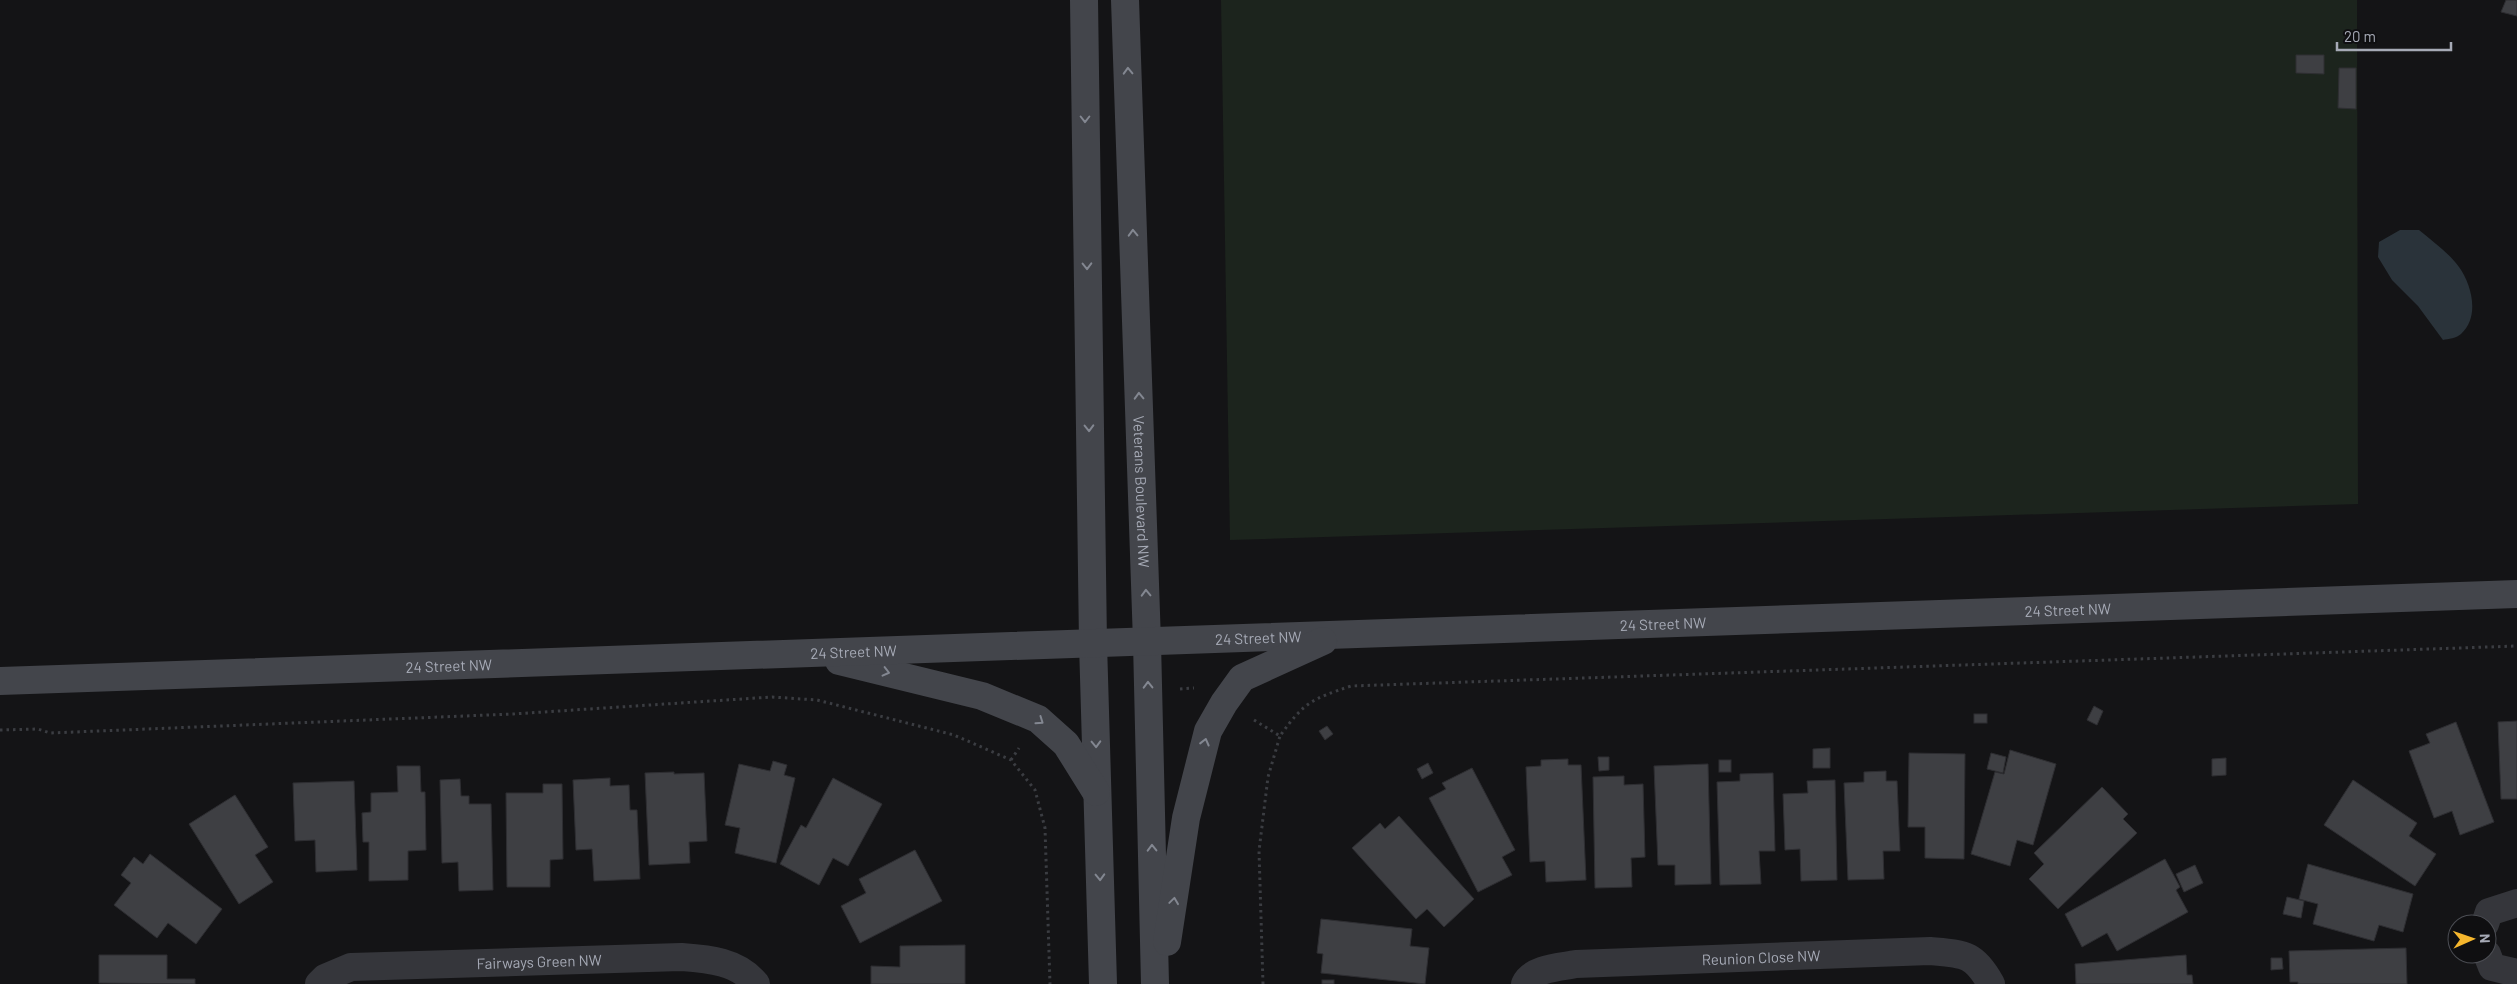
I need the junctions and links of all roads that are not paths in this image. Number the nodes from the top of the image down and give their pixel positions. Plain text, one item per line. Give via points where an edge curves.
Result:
1 (1084, 0) edge
2 (1125, 0) edge
3 (2517, 594) edge
4 (1334, 636) junction
5 (1148, 642) junction
6 (1092, 643) junction
7 (805, 652) junction
8 (0, 681) edge
9 (1097, 793) junction
10 (2517, 903) edge
11 (2488, 914) edge
12 (2481, 964) edge
13 (2491, 964) edge
14 (2517, 973) edge
15 (319, 984) edge
16 (756, 984) edge
17 (1103, 984) edge
18 (1155, 984) edge
19 (1161, 984) edge
20 (1525, 984) edge
21 (1991, 984) edge
22 (2482, 984) edge

1 -> 6 main road
5 -> 2 main road, Veterans Boulevard NW
3 - 4 main road, 24 Street NW
4 - 5 main road, 24 Street NW
19 -> 4 main road via 1186,818 1208,731 1242,678
5 - 6 main road, 24 Street NW
18 -> 5 main road, Veterans Boulevard NW
6 - 7 main road, 24 Street NW
6 -> 9 main road
7 - 8 main road, 24 Street NW
7 -> 9 main road via 982,696 1038,719 1066,744
9 -> 17 main road
10 - 11 street
12 - 22 street
13 - 14 street
15 - 16 street, Fairways Green NW via 351,967 681,957 713,959 747,973
20 - 21 street, Reunion Close NW via 1548,969 1576,964 1930,951 1960,953 1980,965

